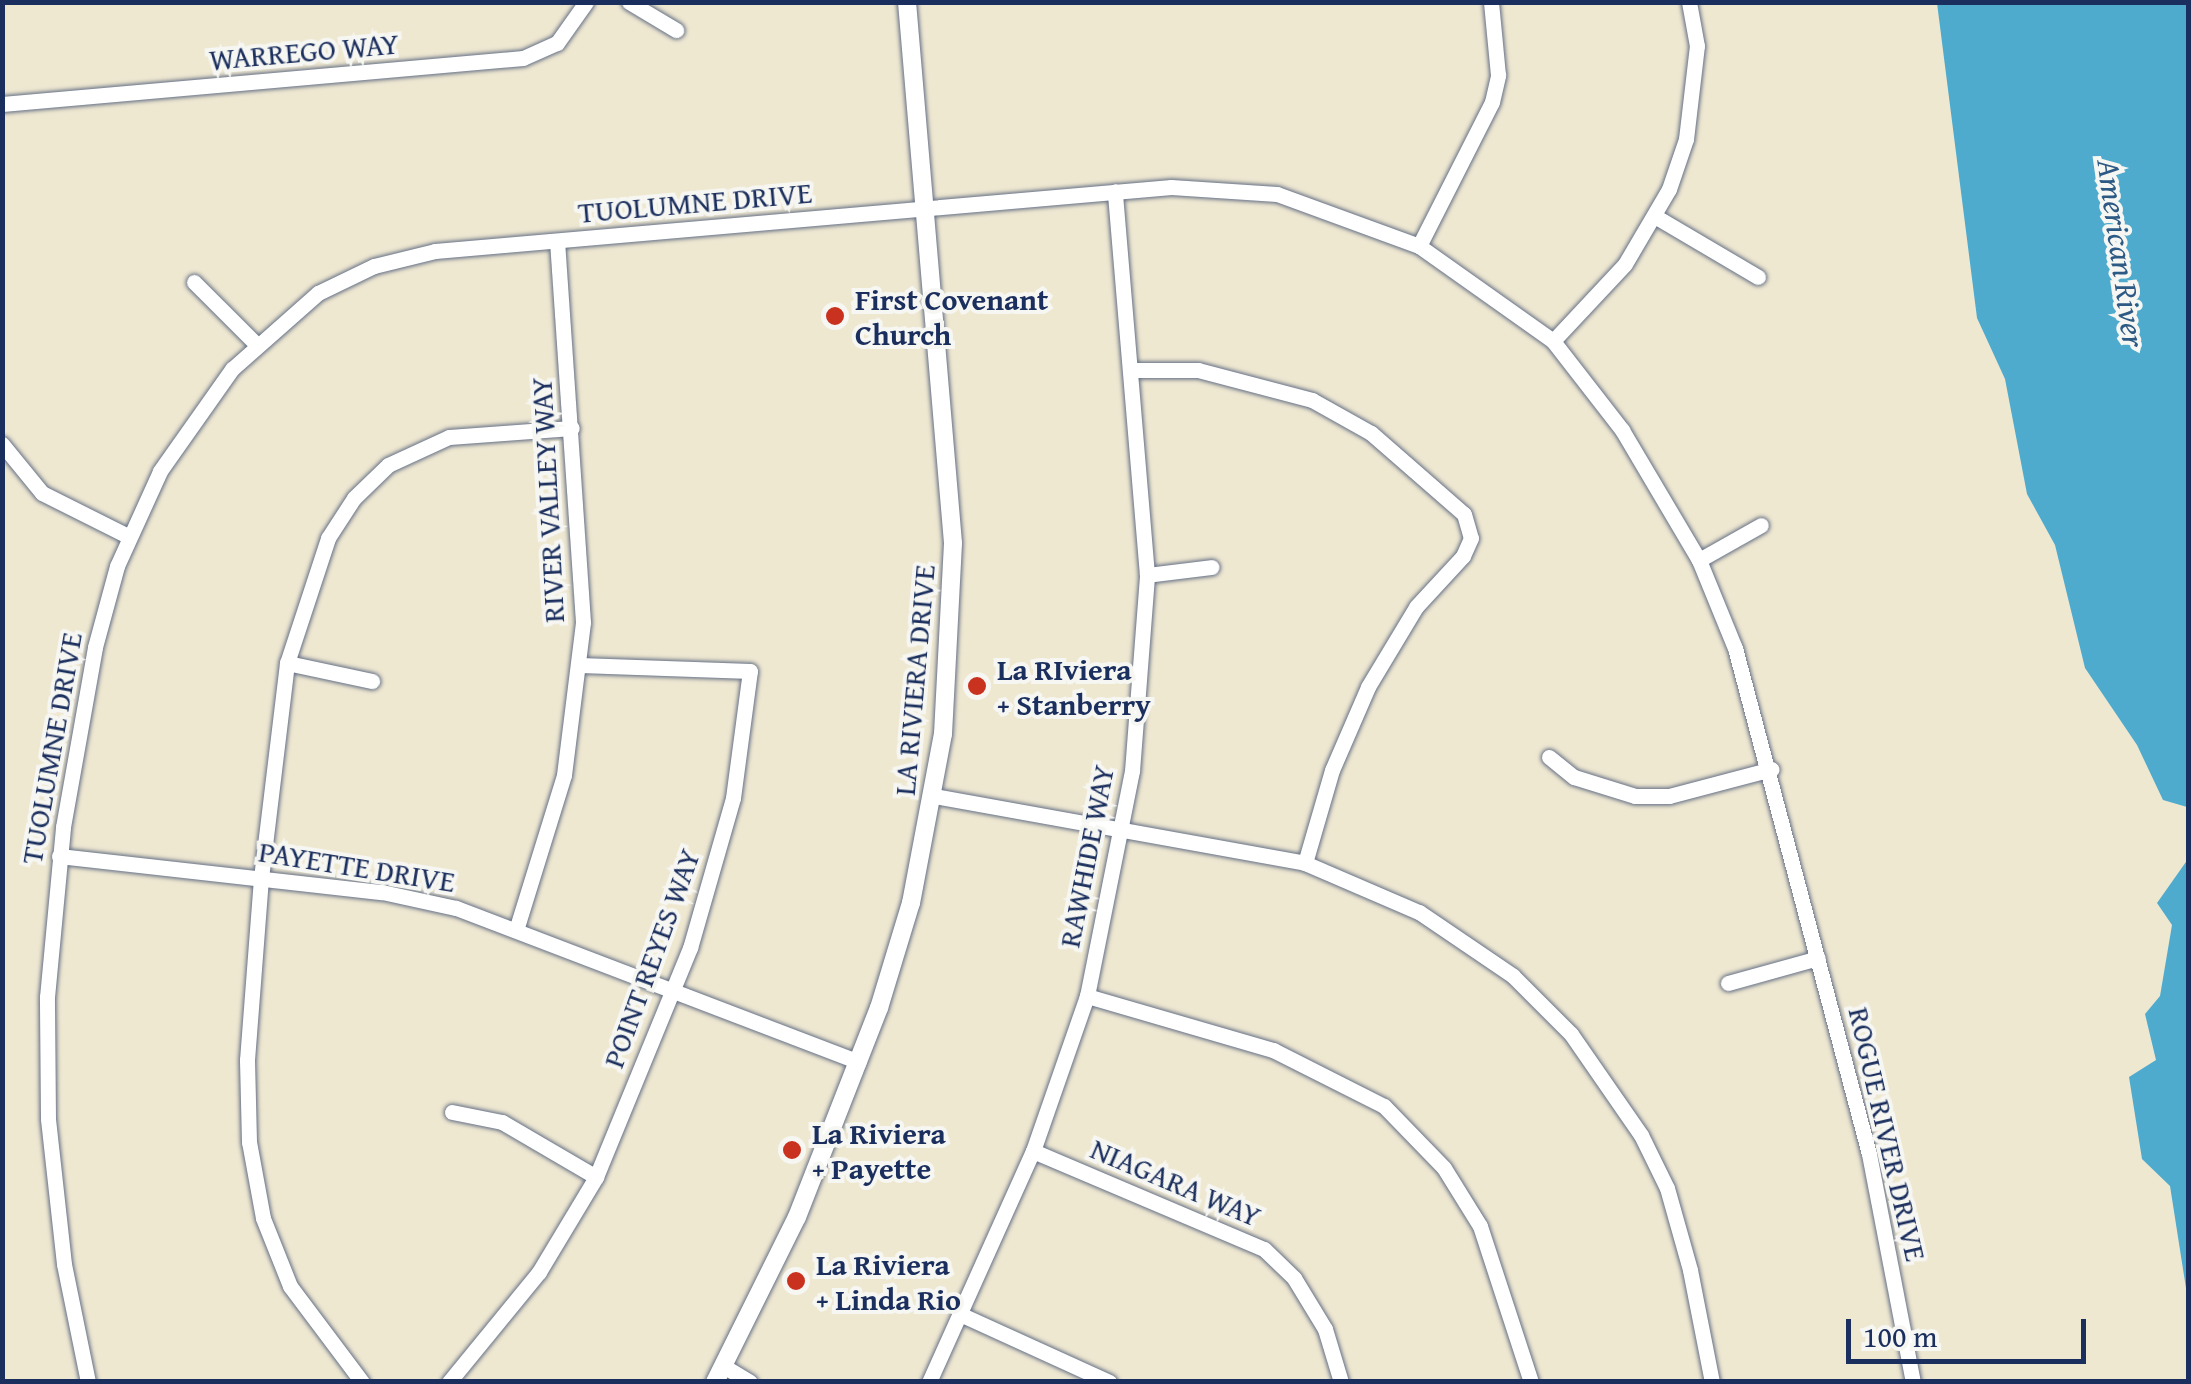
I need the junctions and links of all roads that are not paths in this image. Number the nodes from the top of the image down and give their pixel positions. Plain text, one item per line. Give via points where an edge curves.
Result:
1 (586, 2) edge
2 (629, 2) edge
3 (907, 2) edge
4 (1492, 2) edge
5 (1689, 2) edge
6 (676, 30) dead end
7 (2, 104) edge
8 (1114, 191) junction
9 (924, 210) junction
10 (1658, 218) junction
11 (556, 242) junction
12 (1419, 246) junction
13 (1758, 276) dead end
14 (194, 282) dead end
15 (1553, 341) junction
16 (256, 344) junction
17 (1131, 370) junction
18 (572, 428) junction
19 (2, 444) edge
20 (1761, 524) dead end
21 (128, 536) junction
22 (1699, 560) junction
23 (1212, 568) dead end
24 (1147, 575) junction
25 (287, 663) junction
26 (580, 665) junction
27 (372, 681) dead end
28 (1548, 757) dead end
29 (1772, 769) junction
30 (934, 796) junction
31 (1121, 832) junction
32 (59, 856) junction
33 (1306, 863) junction
34 (262, 878) junction
35 (517, 928) junction
36 (1818, 958) junction
37 (1728, 983) dead end
38 (671, 995) junction
39 (1087, 996) junction
40 (859, 1062) junction
41 (452, 1112) dead end
42 (1033, 1151) junction
43 (596, 1177) junction
44 (962, 1314) junction
45 (720, 1374) edge
46 (88, 1382) edge
47 (362, 1382) edge
48 (448, 1382) edge
49 (750, 1382) edge
50 (928, 1382) edge
51 (1108, 1382) edge
52 (1341, 1382) edge
53 (1532, 1382) edge
54 (1712, 1382) edge
55 (1913, 1382) edge

1 - 7 street, WARREGO WAY via 556,43 511,60
2 - 6 street
3 - 9 street, LA RIVIERA DRIVE
4 - 12 street via 1498,75 1492,102
5 - 10 street via 1697,46 1686,139
8 - 9 street, ROGUE RIVER DRIVE
8 - 12 street, ROGUE RIVER DRIVE via 1171,187 1277,194
8 - 17 street, RAWHIDE WAY
9 - 11 street, TUOLUMNE DRIVE
9 - 30 street, LA RIVIERA DRIVE via 952,543 950,660
10 - 13 street
10 - 15 street
11 - 16 street, TUOLUMNE DRIVE via 435,251 374,266 318,293
11 - 18 street, RIVER VALLEY WAY
12 - 15 street, ROGUE RIVER DRIVE
14 - 16 street
15 - 22 street, ROGUE RIVER DRIVE via 1622,430
16 - 21 street, TUOLUMNE DRIVE via 182,435
17 - 24 street, RAWHIDE WAY
17 - 33 street via 1198,370 1312,400 1371,432 1464,514 1471,538 1463,556 1416,607 1368,687 1332,770
18 - 25 street via 449,437 388,465 354,498 328,538
18 - 26 street, RIVER VALLEY WAY via 583,561
19 - 21 street via 42,493
20 - 22 street
21 - 32 street, TUOLUMNE DRIVE via 95,646
22 - 29 street, ROGUE RIVER DRIVE
23 - 24 street
24 - 31 street, RAWHIDE WAY
25 - 27 street
25 - 34 street
26 - 35 street, RIVER VALLEY WAY via 564,775
26 - 38 street, POINT REYES WAY via 750,671 721,849
28 - 29 street via 1574,777 1635,796 1670,796
29 - 36 street, ROGUE RIVER DRIVE
30 - 31 street
30 - 40 street, LA RIVIERA DRIVE via 911,903
31 - 33 street
31 - 39 street, RAWHIDE WAY
32 - 34 street, PAYETTE DRIVE
32 - 46 street, TUOLUMNE DRIVE via 47,997 48,1119 64,1264
33 - 54 street via 1419,912 1472,946 1513,976 1570,1034 1641,1135 1667,1188
34 - 35 street, PAYETTE DRIVE via 401,896
34 - 47 street via 247,1060 254,1182 290,1286
35 - 38 street, PAYETTE DRIVE
36 - 37 street
36 - 55 street, ROGUE RIVER DRIVE via 1869,1154
38 - 40 street, PAYETTE DRIVE
38 - 43 street, POINT REYES WAY
39 - 42 street, RAWHIDE WAY
39 - 53 street via 1273,1050 1384,1106 1444,1168 1480,1226
40 - 45 street, LA RIVIERA DRIVE via 796,1217
41 - 43 street via 502,1122
42 - 44 street, RAWHIDE WAY
42 - 52 street, NIAGARA WAY via 1264,1249 1294,1278 1324,1329
43 - 48 street, POINT REYES WAY via 539,1272
44 - 50 street, RAWHIDE WAY
44 - 51 street
45 - 49 street

